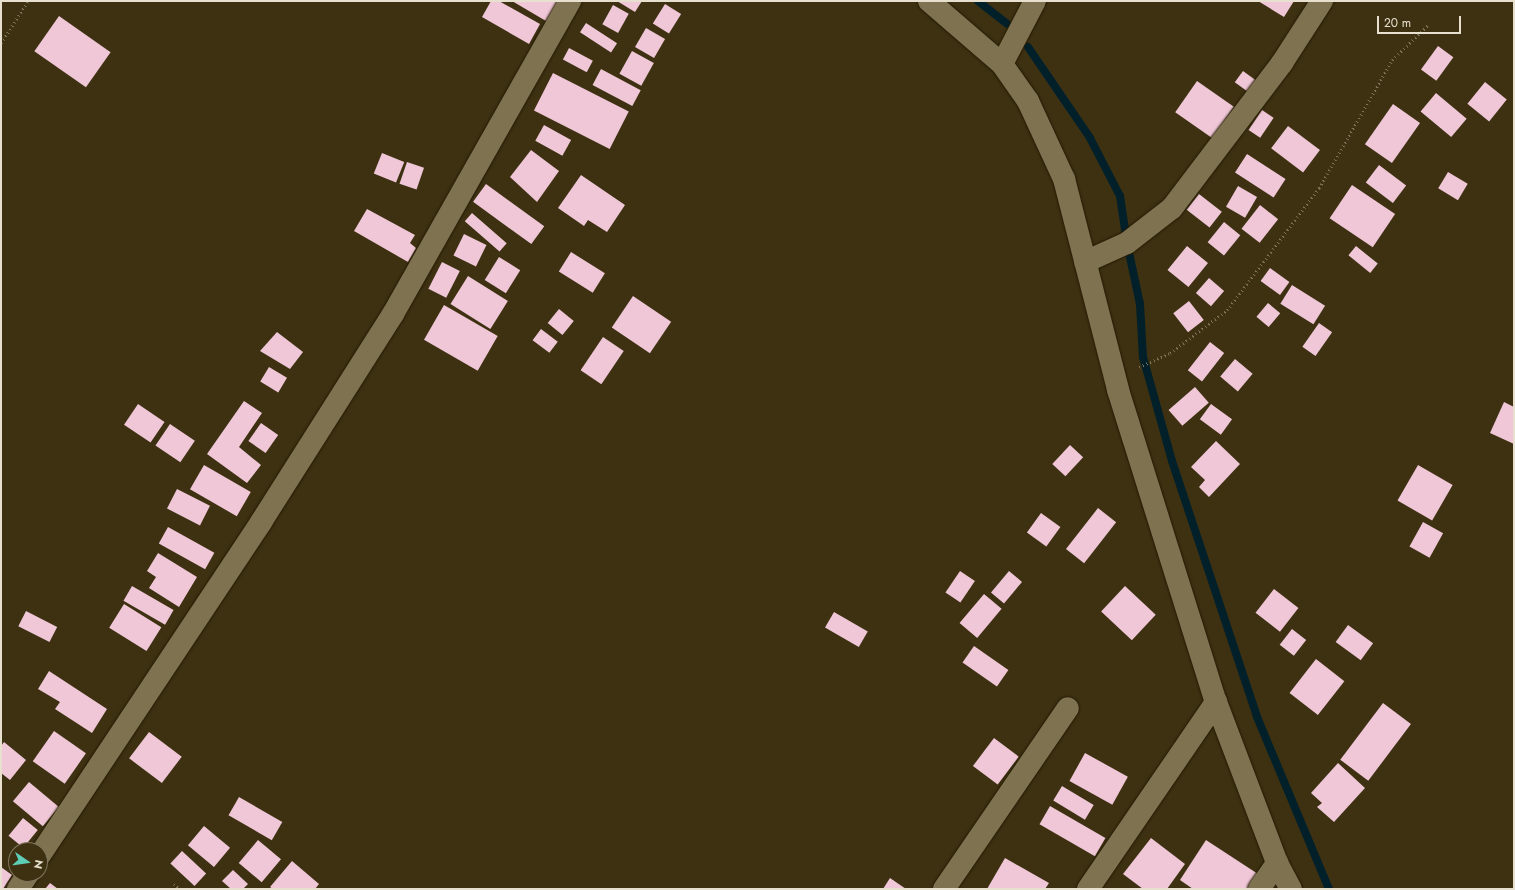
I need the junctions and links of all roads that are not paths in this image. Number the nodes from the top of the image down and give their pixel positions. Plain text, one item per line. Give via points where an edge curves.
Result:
1 (570, 1) edge
2 (929, 1) edge
3 (1035, 1) edge
4 (1322, 1) edge
5 (1002, 64) junction
6 (1086, 262) junction
7 (1216, 702) junction
8 (1068, 708) dead end
9 (48, 843) edge
10 (1277, 863) junction
11 (944, 889) edge
12 (1088, 889) edge
13 (1259, 889) edge
14 (1292, 889) edge

1 - 9 street via 393,314 261,522
2 - 5 street
3 - 5 street
4 - 6 street via 1282,63 1172,208 1127,243
5 - 6 street via 1028,101 1064,179
6 - 7 street via 1115,378
7 - 10 street
7 - 12 street
8 - 11 street
10 - 13 street
10 - 14 street

